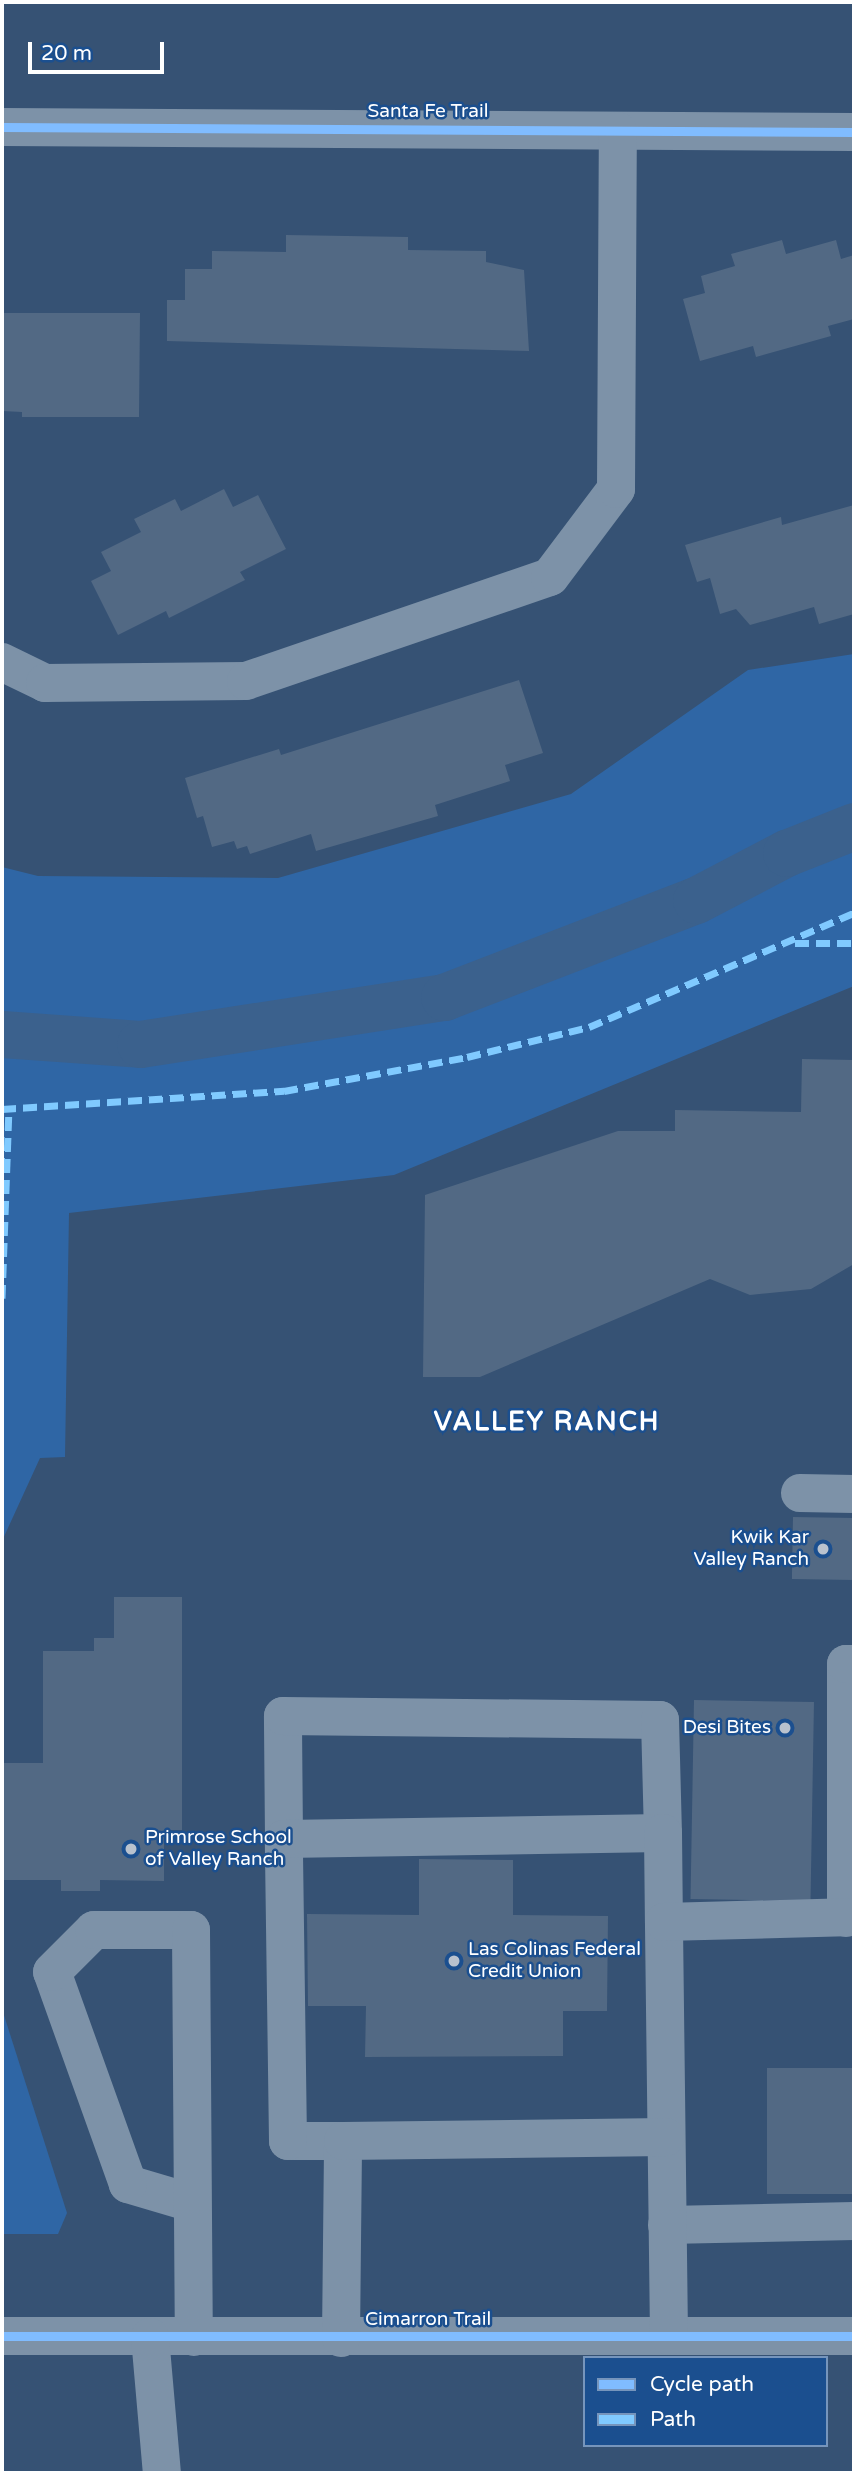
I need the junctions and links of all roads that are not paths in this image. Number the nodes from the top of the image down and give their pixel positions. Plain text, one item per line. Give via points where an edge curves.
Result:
1 (2, 127) edge
2 (618, 131) junction
3 (854, 132) edge
4 (2, 662) edge
5 (800, 1493) dead end
6 (854, 1494) edge
7 (854, 1664) edge
8 (663, 1833) junction
9 (284, 1839) junction
10 (850, 1917) edge
11 (664, 1922) junction
12 (666, 2137) junction
13 (343, 2141) junction
14 (192, 2203) junction
15 (854, 2221) edge
16 (667, 2225) junction
17 (2, 2336) edge
18 (669, 2336) junction
19 (854, 2336) edge
20 (150, 2337) junction
21 (194, 2337) junction
22 (341, 2337) junction
23 (162, 2473) edge

1 - 2 street, Santa Fe Trail
2 - 3 street, Santa Fe Trail
2 - 4 street via 616,489 550,577 246,681 46,683
5 - 6 street
7 - 10 street via 846,1664
8 - 9 street
8 - 9 street via 660,1720 283,1716
8 - 11 street
9 - 13 street via 288,2141
10 - 11 street
11 - 12 street
12 - 13 street
12 - 16 street
13 - 22 street
14 - 14 street via 191,1930 94,1930 52,1972 123,2171 128,2184
14 - 21 street
15 - 16 street
16 - 18 street
17 - 20 street, Cimarron Trail
18 - 19 street, Cimarron Trail
18 - 22 street, Cimarron Trail
20 - 21 street, Cimarron Trail
20 - 23 street
21 - 22 street, Cimarron Trail

